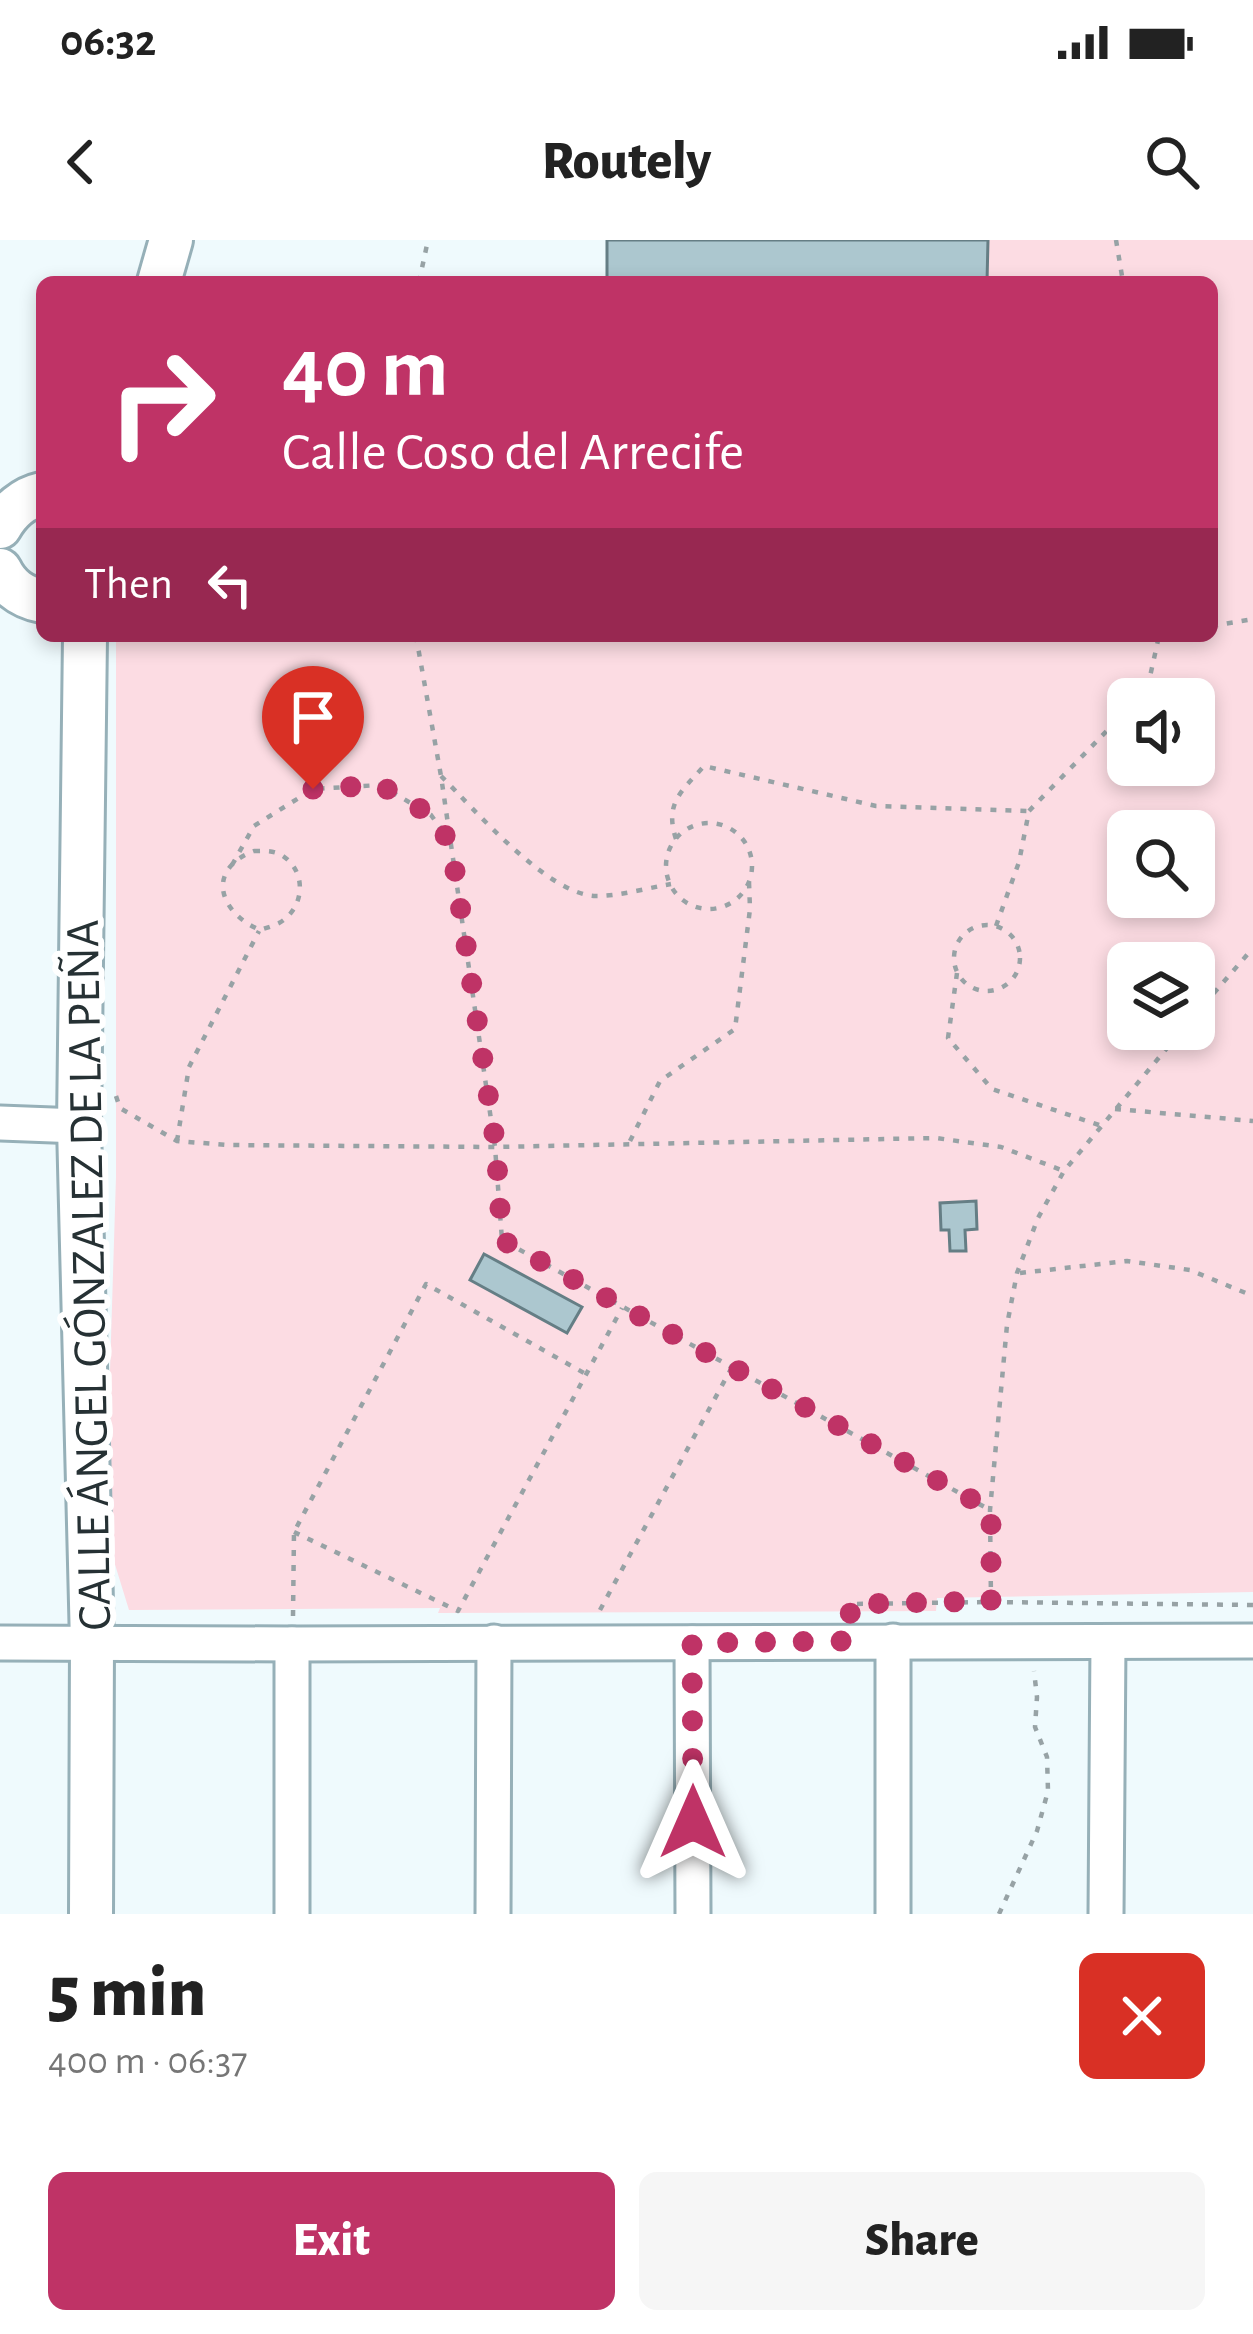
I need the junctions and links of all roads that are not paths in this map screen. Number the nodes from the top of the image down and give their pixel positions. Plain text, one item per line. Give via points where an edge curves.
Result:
1 (171, 240) edge
2 (161, 276) edge
3 (85, 642) edge
4 (0, 1123) edge
5 (80, 1126) junction
6 (892, 1641) junction
7 (1253, 1641) edge
8 (0, 1642) edge
9 (92, 1642) junction
10 (494, 1642) junction
11 (1108, 1642) junction
12 (692, 1643) junction
13 (292, 1644) junction
14 (91, 1914) edge
15 (292, 1914) edge
16 (493, 1914) edge
17 (693, 1914) edge
18 (893, 1914) edge
19 (1106, 1914) edge

1 - 2 street
3 - 5 street, CALLE ÁNGEL GÓNZALEZ DE LA PEÑA
4 - 5 street
5 - 9 street, CALLE ÁNGEL GÓNZALEZ DE LA PEÑA
6 - 11 street
6 - 12 street
6 - 18 street
7 - 11 street
8 - 9 street
9 - 13 street
9 - 14 street, CALLE ÁNGEL GÓNZALEZ DE LA PEÑA
10 - 12 street
10 - 13 street
10 - 16 street
11 - 19 street
12 - 17 street
13 - 15 street

